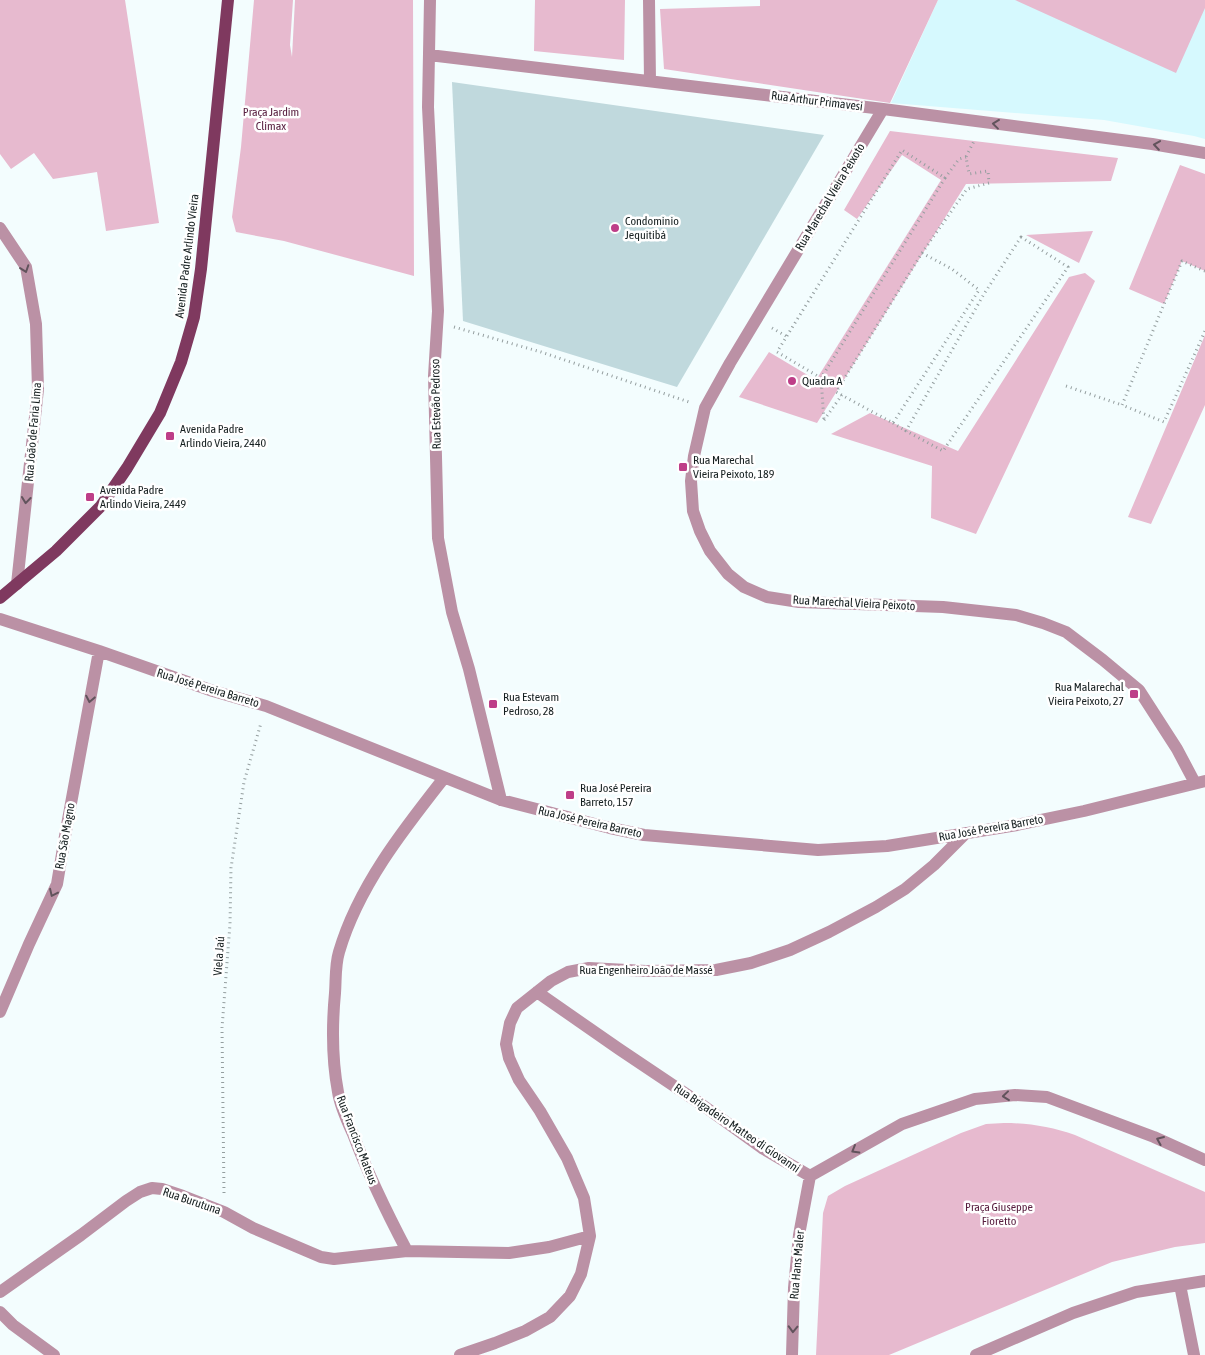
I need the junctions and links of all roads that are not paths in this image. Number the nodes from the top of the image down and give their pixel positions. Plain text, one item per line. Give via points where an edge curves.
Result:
1 (228, 0) edge
2 (430, 0) edge
3 (649, 0) edge
4 (429, 54) junction
5 (650, 81) junction
6 (883, 109) junction
7 (1205, 153) edge
8 (0, 228) edge
9 (17, 584) junction
10 (0, 598) edge
11 (0, 619) edge
12 (99, 651) junction
13 (444, 778) junction
14 (1200, 782) edge
15 (501, 800) junction
16 (966, 832) junction
17 (536, 992) junction
18 (0, 1012) edge
19 (1205, 1160) edge
20 (810, 1176) junction
21 (590, 1236) junction
22 (407, 1251) junction
23 (1205, 1281) edge
24 (1180, 1285) junction
25 (0, 1292) edge
26 (0, 1312) edge
27 (54, 1355) edge
28 (460, 1355) edge
29 (792, 1355) edge
30 (976, 1355) edge
31 (1194, 1355) edge

1 - 9 main road, Avenida Padre Arlindo Vieira via 201,268 194,317 182,362 160,413 101,506
2 - 4 street, Rua Estevão Pedroso
3 - 5 street
4 - 5 street, Rua Arthur Primavesi
4 - 15 street, Rua Estevão Pedroso via 428,107 438,311 434,376 438,538 452,612
5 - 6 street, Rua Arthur Primavesi
7 -> 6 street, Rua Arthur Primavesi
6 - 14 street, Rua Marechal Vieira Peixoto via 705,408 691,481 693,511 700,531 710,551 728,574 744,587 766,597 799,602 943,606 1016,615 1066,632 1139,690
8 -> 9 street, Rua João de Faria Lima via 26,267 36,324 38,389
9 - 10 main road, Avenida Padre Arlindo Vieira
11 - 12 street, Rua José Pereira Barreto
12 - 13 street, Rua José Pereira Barreto via 294,716
12 -> 18 street, Rua São Magno via 57,884
13 - 15 street, Rua José Pereira Barreto
13 - 22 street, Rua Francisco Mateus via 386,855 364,892 339,953 333,1008 338,1094 360,1154
14 - 16 street, Rua José Pereira Barreto via 1084,811
15 - 16 street, Rua José Pereira Barreto via 644,835 818,850 887,846
16 - 17 street, Rua Engenheiro João de Massé via 934,866 905,889 868,912 790,950 716,970 589,968 568,972
17 - 20 street, Rua Brigadeiro Matteo di Giovanni via 762,1148
17 - 21 street, Rua Engenheiro João de Massé via 517,1008 510,1023 506,1044 509,1058 567,1158 584,1198
19 -> 20 street, Rua Brigadeiro Matteo di Giovanni via 1047,1097 1015,1095 975,1099 902,1124
20 -> 29 street, Rua Hans Maler via 799,1235
21 - 22 street via 509,1253
21 - 28 street via 581,1274 570,1296 550,1317 525,1331
22 - 25 street, Rua Burutuna via 334,1259 321,1257 224,1212 152,1188 126,1201
23 - 24 street
24 - 30 street via 1136,1292 1082,1310
24 - 31 street
26 - 27 street

